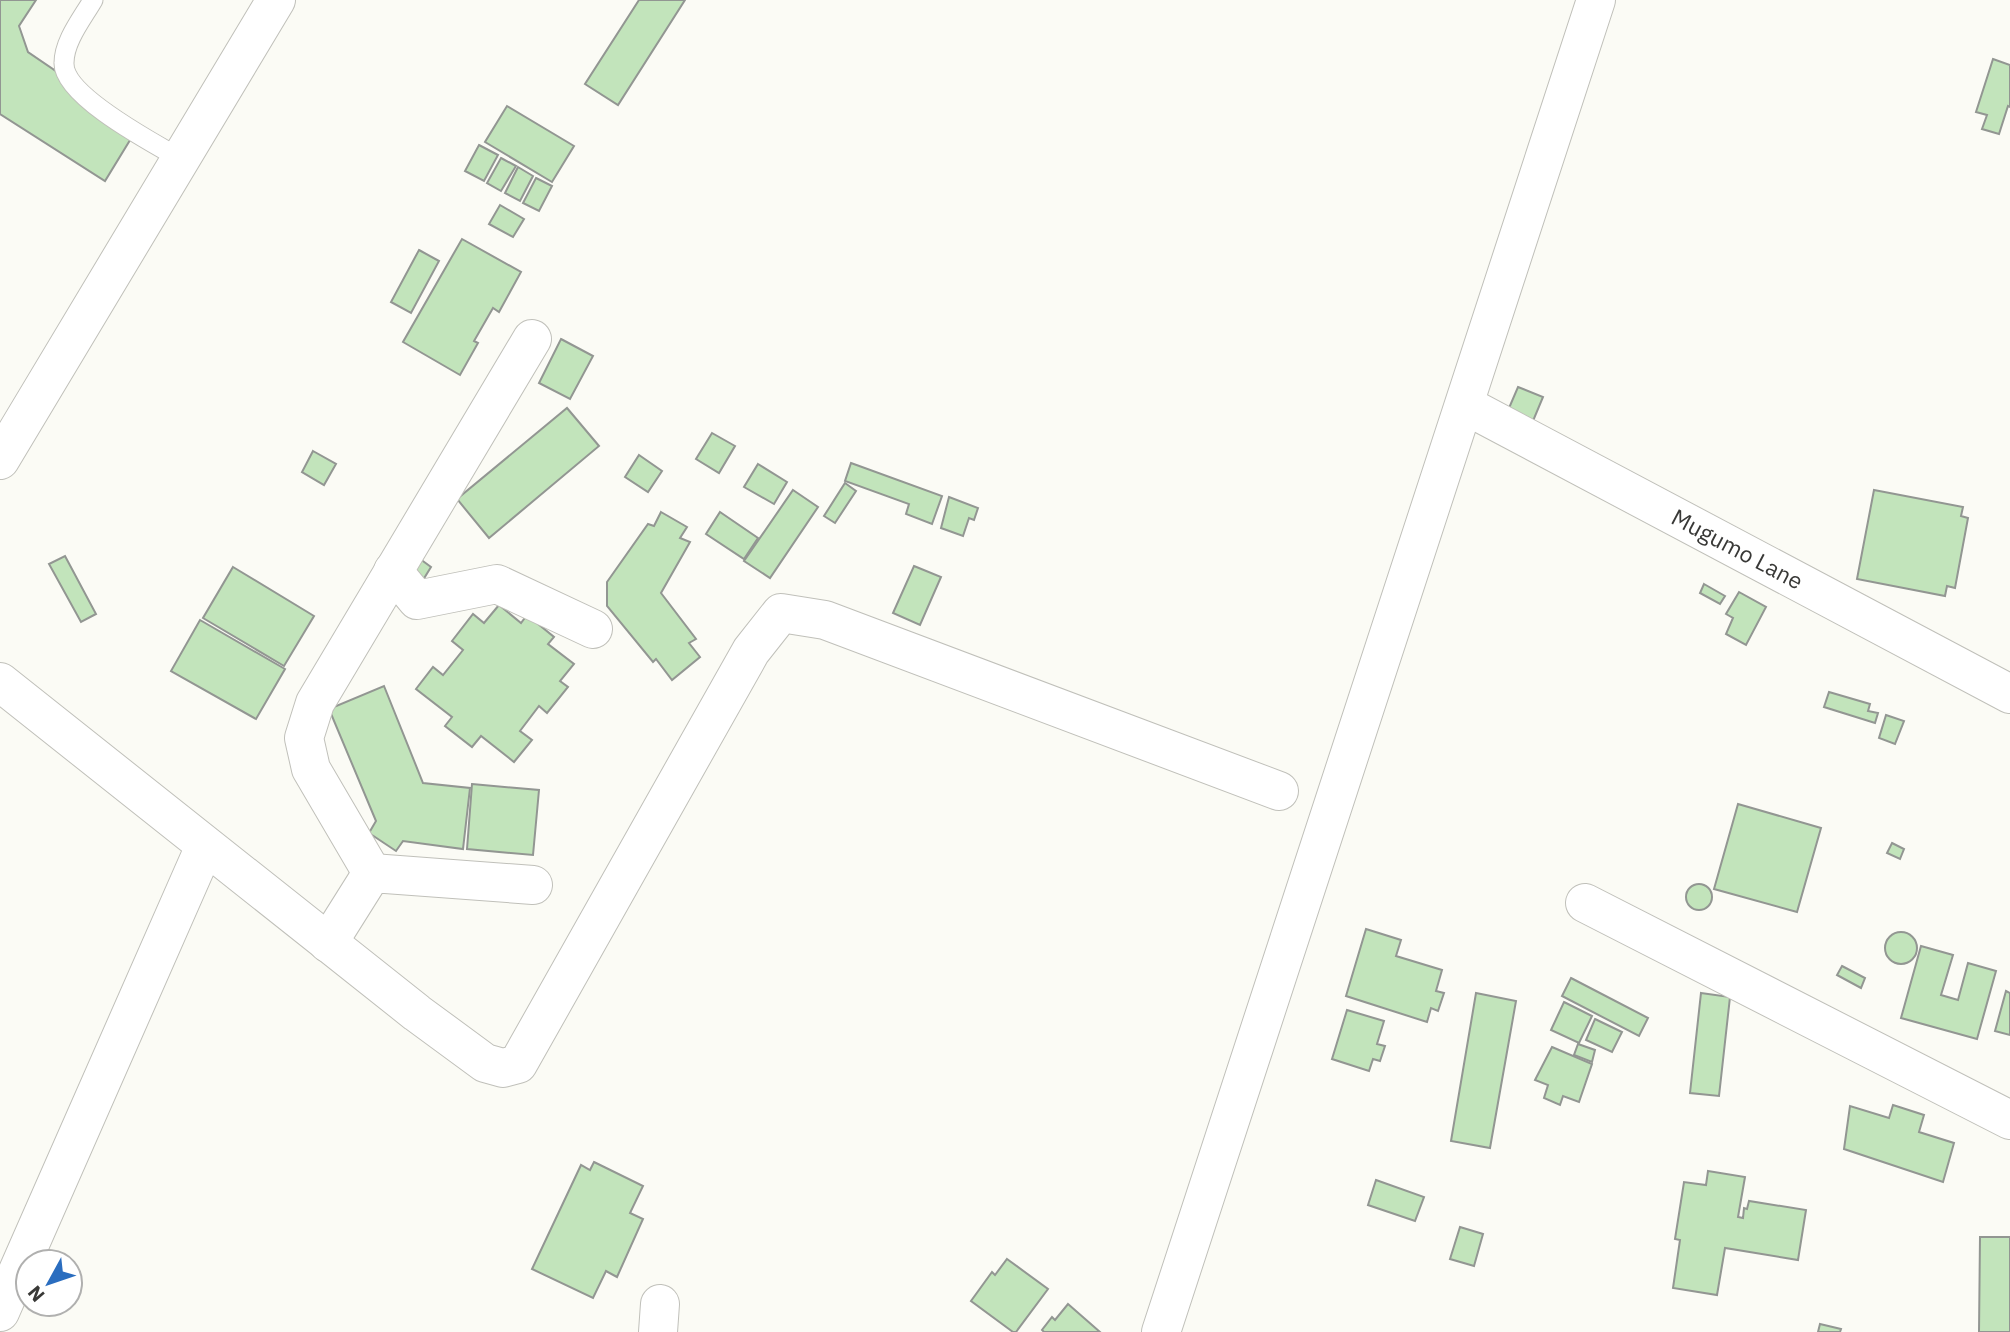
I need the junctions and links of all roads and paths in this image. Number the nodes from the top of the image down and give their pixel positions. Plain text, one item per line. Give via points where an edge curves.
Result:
1 (93, 0) edge
2 (276, 0) edge
3 (1596, 0) edge
4 (181, 159) junction
5 (532, 339) dead end
6 (1465, 405) junction
7 (0, 460) edge
8 (393, 571) junction
9 (593, 629) dead end
10 (0, 682) edge
11 (2010, 694) edge
12 (1279, 791) dead end
13 (205, 846) junction
14 (372, 873) junction
15 (533, 885) dead end
16 (1585, 904) dead end
17 (328, 943) junction
18 (2010, 1120) edge
19 (0, 1312) edge
20 (1161, 1332) edge

1 - 4 lane via 69,42 63,65 72,83 117,123
2 - 4 street
3 - 6 street
4 - 7 street
5 - 8 street
6 - 11 street, Mugumo Lane
6 - 20 street
8 - 9 street via 417,600 498,584
8 - 14 street via 314,703 304,738 311,769
10 - 13 street
12 - 17 street via 825,620 781,613 751,651 518,1064 503,1068 485,1063
13 - 17 street
13 - 19 street
14 - 15 street
14 - 17 street
16 - 18 street

